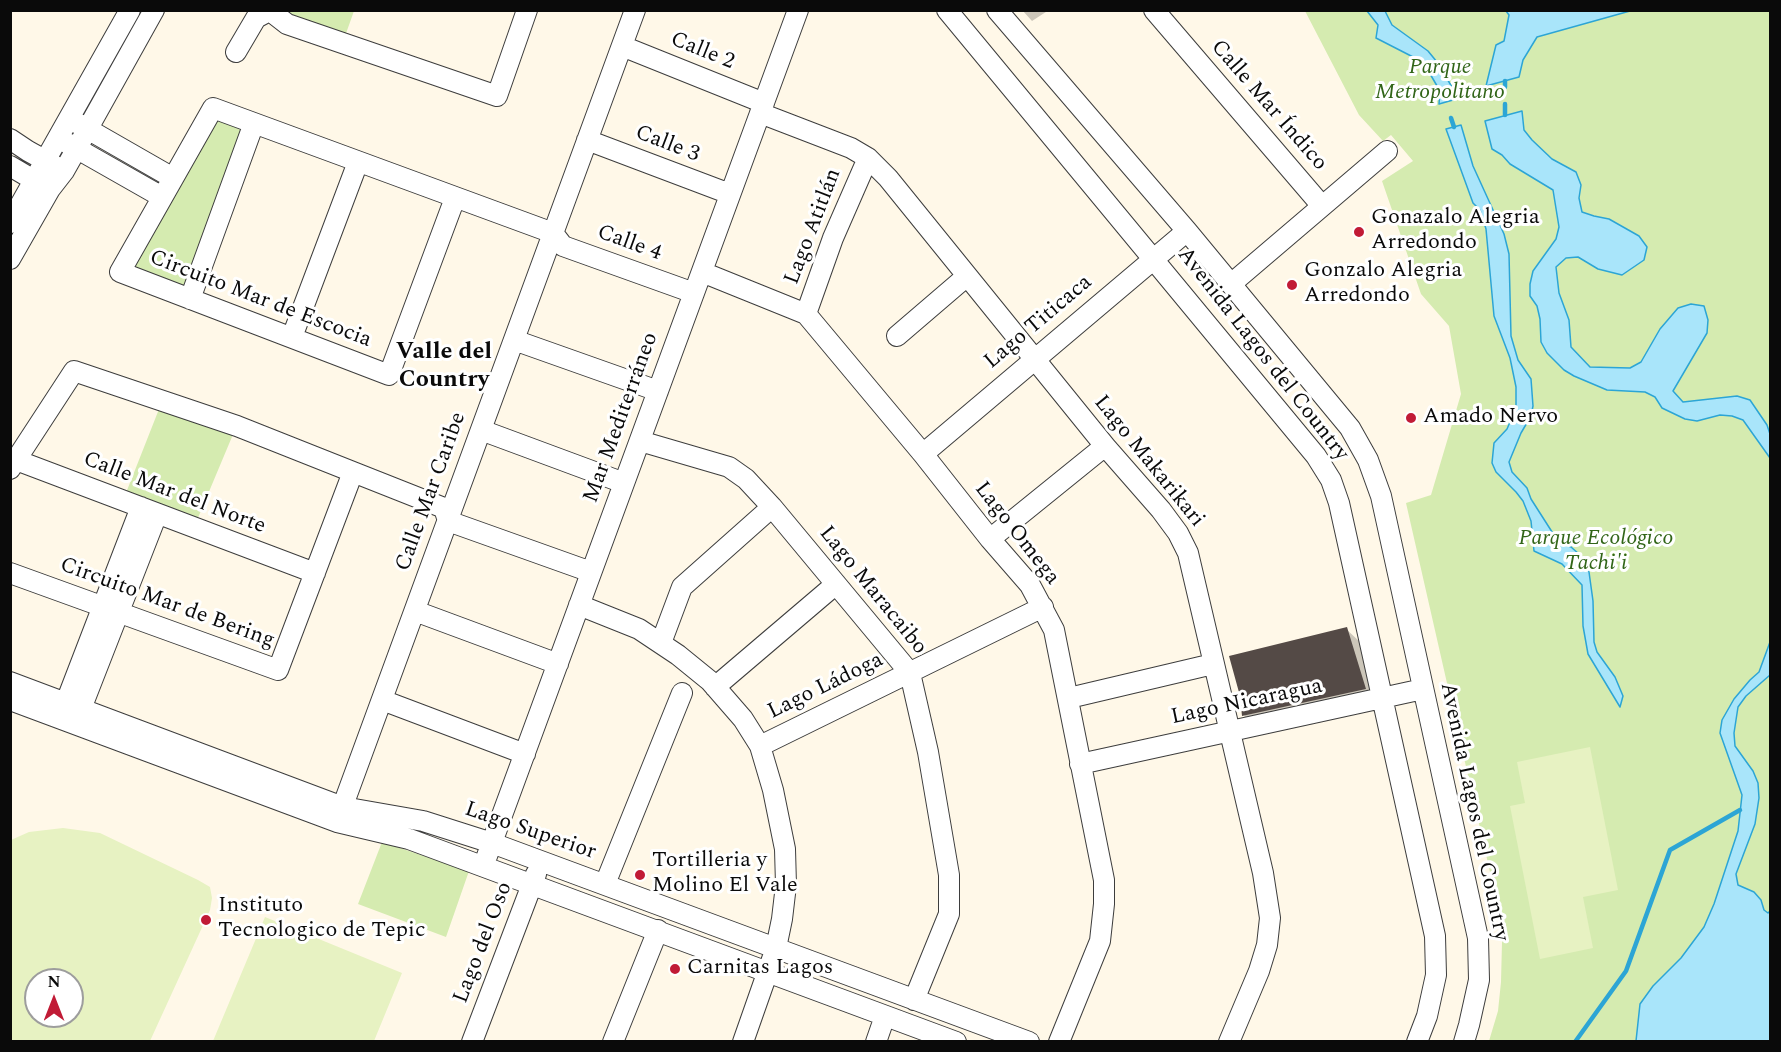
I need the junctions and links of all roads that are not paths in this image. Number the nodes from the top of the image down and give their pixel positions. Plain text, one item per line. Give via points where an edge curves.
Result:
1 (130, 10) edge
2 (153, 10) edge
3 (527, 10) edge
4 (635, 10) edge
5 (798, 10) edge
6 (947, 10) edge
7 (997, 10) edge
8 (1154, 10) edge
9 (269, 11) edge
10 (622, 46) junction
11 (236, 52) dead end
12 (762, 108) junction
13 (71, 119) junction
14 (254, 123) junction
15 (88, 129) junction
16 (10, 139) edge
17 (60, 139) junction
18 (587, 140) junction
19 (77, 148) junction
20 (1387, 151) dead end
21 (868, 158) junction
22 (47, 161) junction
23 (358, 162) junction
24 (10, 166) edge
25 (64, 171) junction
26 (173, 178) junction
27 (42, 185) junction
28 (730, 194) junction
29 (162, 197) junction
30 (455, 198) junction
31 (1322, 206) junction
32 (10, 223) edge
33 (1187, 231) junction
34 (553, 233) junction
35 (1154, 258) junction
36 (10, 259) edge
37 (702, 272) junction
38 (967, 276) junction
39 (1230, 284) junction
40 (694, 293) junction
41 (190, 299) junction
42 (806, 315) junction
43 (897, 336) dead end
44 (292, 337) junction
45 (514, 340) junction
46 (1034, 358) junction
47 (658, 391) junction
48 (481, 430) junction
49 (640, 441) junction
50 (1105, 446) junction
51 (923, 454) junction
52 (13, 464) edge
53 (352, 472) junction
54 (624, 483) junction
55 (772, 507) junction
56 (149, 511) junction
57 (448, 521) junction
58 (990, 539) junction
59 (591, 572) junction
60 (10, 573) edge
61 (315, 573) junction
62 (836, 584) junction
63 (579, 605) junction
64 (1042, 607) junction
65 (110, 609) junction
66 (414, 611) junction
67 (662, 643) junction
68 (558, 664) junction
69 (1213, 664) junction
70 (910, 673) junction
71 (10, 682) edge
72 (716, 687) junction
73 (1424, 689) junction
74 (682, 693) dead end
75 (1069, 698) junction
76 (1382, 698) junction
77 (10, 700) edge
78 (382, 700) junction
79 (70, 714) junction
80 (1228, 731) junction
81 (760, 746) junction
82 (525, 754) junction
83 (1080, 764) junction
84 (340, 814) junction
85 (492, 843) junction
86 (542, 861) junction
87 (483, 866) junction
88 (532, 884) junction
89 (605, 884) junction
90 (658, 930) junction
91 (776, 948) junction
92 (769, 971) junction
93 (914, 1000) junction
94 (885, 1016) junction
95 (472, 1041) edge
96 (613, 1041) edge
97 (743, 1041) edge
98 (876, 1041) edge
99 (956, 1041) edge
100 (1029, 1041) edge
101 (1059, 1041) edge
102 (1229, 1041) edge
103 (1417, 1041) edge
104 (1464, 1041) edge

1 - 13 street
2 - 15 street
3 - 9 street via 497,96 287,24
4 - 10 street, Calle Mar Caribe
5 - 12 street, Mar Mediterráneo
6 - 35 street, Avenida Lagos del Country
7 - 33 street, Avenida Lagos del Country
8 - 31 street, Calle Mar Índico
9 - 11 street via 256,18
10 - 12 street, Calle 2
10 - 18 street, Calle Mar Caribe
12 - 21 street, Lago Makarikari
12 - 28 street, Mar Mediterráneo
13 - 15 street
13 - 17 street
14 - 23 street, Circuito Mar de Escocia
14 - 26 street, Circuito Mar de Escocia via 213,108
14 - 41 street
15 - 19 street
15 - 26 street
16 - 22 street
17 - 19 street
17 - 22 street
18 - 28 street, Calle 3
18 - 34 street, Calle Mar Caribe
19 - 25 street
19 - 29 street
20 - 31 street
21 - 38 street, Lago Makarikari
21 - 42 street, Lago Atitlán via 833,238
22 - 25 street
22 - 27 street
23 - 30 street, Circuito Mar de Escocia
23 - 44 street
24 - 27 street
25 - 27 street
26 - 29 street, Circuito Mar de Escocia
27 - 32 street
27 - 36 street
28 - 37 street, Mar Mediterráneo
29 - 41 street, Circuito Mar de Escocia via 120,272
30 - 34 street, Circuito Mar de Escocia
30 - 44 street, Circuito Mar de Escocia via 389,375
31 - 39 street
33 - 35 street, Lago Titicaca
33 - 39 street, Avenida Lagos del Country
34 - 40 street, Calle 4 via 563,246
34 - 45 street, Calle Mar Caribe
35 - 46 street, Lago Titicaca
35 - 76 street, Avenida Lagos del Country via 1316,456 1331,480
37 - 40 street, Mar Mediterráneo
37 - 42 street, Lago Omega
38 - 43 street
38 - 46 street, Lago Makarikari
39 - 73 street, Avenida Lagos del Country via 1350,428 1368,460 1381,496
40 - 47 street, Mar Mediterráneo
41 - 44 street, Circuito Mar de Escocia
42 - 51 street, Lago Omega
45 - 47 street
45 - 48 street, Calle Mar Caribe
46 - 50 street, Lago Makarikari
46 - 51 street, Lago Titicaca
47 - 49 street, Mar Mediterráneo
48 - 54 street
48 - 57 street, Calle Mar Caribe
49 - 54 street, Mar Mediterráneo
49 - 55 street, Lago Maracaibo via 729,467
50 - 58 street
50 - 69 street, Lago Makarikari via 1161,510 1188,552
51 - 58 street, Lago Omega
52 - 53 street via 74,371 237,426
52 - 56 street, Calle Mar del Norte
53 - 57 street via 444,508
53 - 61 street, Circuito Mar de Bering
54 - 59 street, Mar Mediterráneo
55 - 62 street, Lago Maracaibo
55 - 67 street via 682,587
56 - 61 street, Calle Mar del Norte
56 - 65 street
57 - 59 street
57 - 66 street, Calle Mar Caribe
58 - 64 street, Lago Omega via 1030,585
59 - 63 street, Mar Mediterráneo
60 - 65 street, Circuito Mar de Bering
61 - 65 street, Circuito Mar de Bering via 278,670
62 - 70 street, Lago Maracaibo
62 - 72 street
63 - 67 street via 639,629
63 - 68 street, Mar Mediterráneo
64 - 70 street, Lago Ládoga
64 - 75 street, Lago Omega via 1054,630
65 - 79 street
66 - 68 street
66 - 78 street, Calle Mar Caribe
67 - 72 street
68 - 82 street, Mar Mediterráneo
69 - 75 street
69 - 80 street, Lago Makarikari
70 - 81 street, Lago Ládoga
70 - 93 street, Lago Maracaibo via 949,875 950,914
71 - 79 street, Lago Superior
72 - 81 street
73 - 76 street, Lago Nicaragua
73 - 104 street, Avenida Lagos del Country via 1478,938 1479,980
74 - 89 street
75 - 83 street, Lago Omega
76 - 80 street, Lago Nicaragua
76 - 103 street, Avenida Lagos del Country via 1435,936 1436,975
77 - 79 street, Lago Superior
78 - 82 street
78 - 84 street, Calle Mar Caribe
79 - 84 street, Lago Superior
80 - 83 street, Lago Nicaragua
80 - 102 street, Lago Makarikari via 1263,873 1270,918 1259,971
81 - 91 street via 785,849 786,885
82 - 85 street, Mar Mediterráneo
83 - 101 street, Lago Omega via 1104,880 1104,904 1100,941
84 - 85 street, Lago Superior via 423,821
84 - 87 street, Lago Superior
85 - 86 street, Lago Superior
85 - 87 street, Mar Mediterráneo
86 - 88 street, Lago del Oso
86 - 89 street, Lago Superior
87 - 88 street, Lago Superior
88 - 90 street, Lago Superior
88 - 95 street, Lago del Oso
89 - 91 street, Lago Superior
90 - 92 street, Lago Superior
90 - 96 street
91 - 92 street
91 - 93 street, Lago Superior
92 - 94 street, Lago Superior
92 - 97 street
93 - 100 street, Lago Superior
94 - 98 street
94 - 99 street, Lago Superior

